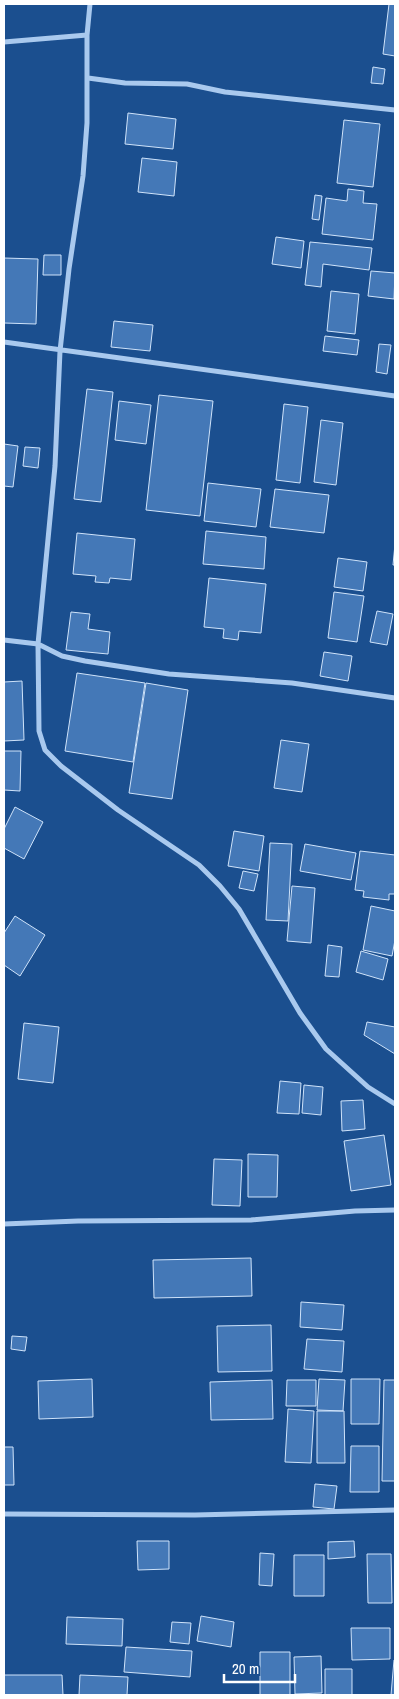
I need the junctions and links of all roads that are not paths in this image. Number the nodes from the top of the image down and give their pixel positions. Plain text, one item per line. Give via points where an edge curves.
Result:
1 (90, 4) edge
2 (87, 36) junction
3 (4, 42) edge
4 (88, 78) junction
5 (395, 110) edge
6 (4, 342) edge
7 (60, 351) junction
8 (395, 396) edge
9 (4, 640) edge
10 (38, 644) junction
11 (395, 698) edge
12 (395, 1104) edge
13 (395, 1210) edge
14 (4, 1224) edge
15 (395, 1510) edge
16 (4, 1514) edge

1 - 2 street
2 - 3 street
2 - 4 street
4 - 5 street via 125,83 188,84 226,92
4 - 7 street via 83,176
6 - 7 street
7 - 8 street
7 - 10 street via 55,466
9 - 10 street
10 - 11 street via 62,656 169,674 292,683
10 - 12 street via 39,731 45,750 118,810 199,866 220,886 239,909 300,1014 326,1049 368,1087
13 - 14 street via 251,1220 78,1220
15 - 16 street via 195,1515

